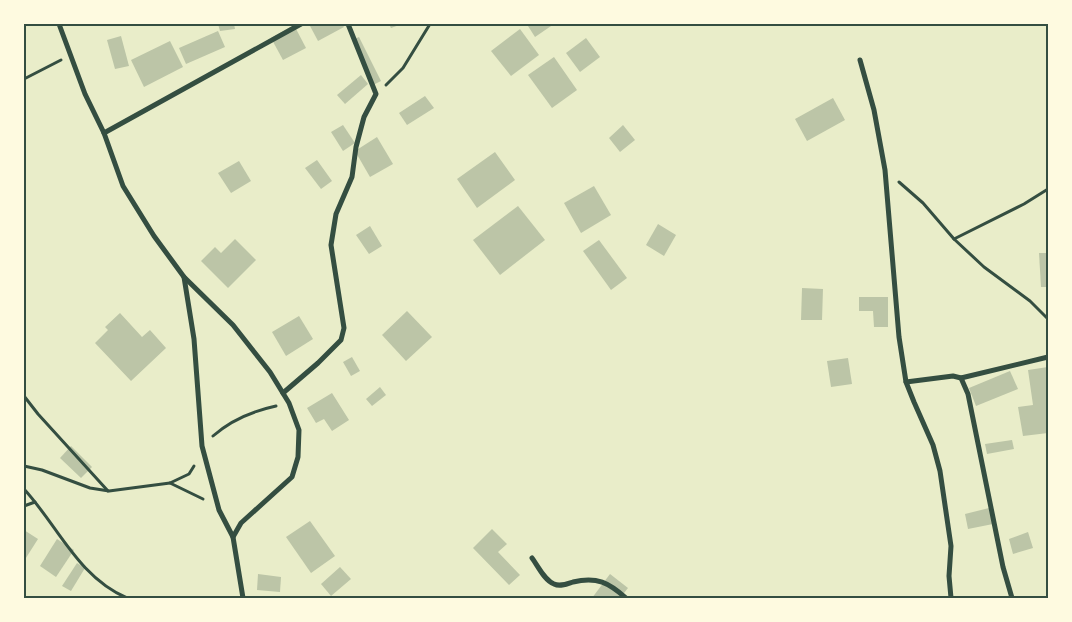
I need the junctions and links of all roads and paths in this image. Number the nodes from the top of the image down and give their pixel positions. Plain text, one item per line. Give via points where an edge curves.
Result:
1 (59, 24) edge
2 (300, 24) edge
3 (348, 24) edge
4 (430, 24) edge
5 (70, 55) junction
6 (860, 60) dead end
7 (24, 80) edge
8 (376, 94) junction
9 (104, 133) junction
10 (885, 170) junction
11 (1048, 189) edge
12 (954, 239) junction
13 (184, 277) junction
14 (1048, 319) edge
15 (1048, 357) edge
16 (961, 378) junction
17 (906, 382) junction
18 (283, 393) junction
19 (24, 396) edge
20 (289, 403) junction
21 (202, 446) junction
22 (24, 466) edge
23 (170, 483) junction
24 (24, 489) edge
25 (109, 492) junction
26 (36, 502) junction
27 (24, 506) edge
28 (219, 510) junction
29 (233, 537) junction
30 (532, 558) dead end
31 (127, 598) edge
32 (244, 598) edge
33 (626, 598) edge
34 (951, 598) edge
35 (1012, 598) edge

1 - 5 street
2 - 9 street
3 - 8 street
4 - 8 path via 403,68
5 - 7 path
5 - 9 street
6 - 10 street via 874,110
8 - 18 street via 364,117 352,177 336,214 331,245 344,328 341,340
9 - 13 street via 123,186
10 - 12 path via 924,203
10 - 17 street via 899,337
11 - 12 path
12 - 14 path
13 - 18 street via 233,325
13 - 21 street via 194,339
15 - 16 street
16 - 17 street via 953,376
16 - 35 street via 968,394
17 - 34 street via 940,470 951,546
18 - 20 street
19 - 25 path
20 - 21 path via 237,418
20 - 29 street via 299,430 298,458 292,477 241,523
21 - 23 path via 189,474
21 - 28 street
22 - 25 path
23 - 25 path
23 - 28 path
24 - 26 path
26 - 27 path
26 - 31 path via 92,576
28 - 29 street
29 - 32 street
30 - 33 street via 553,584 599,581 612,586

